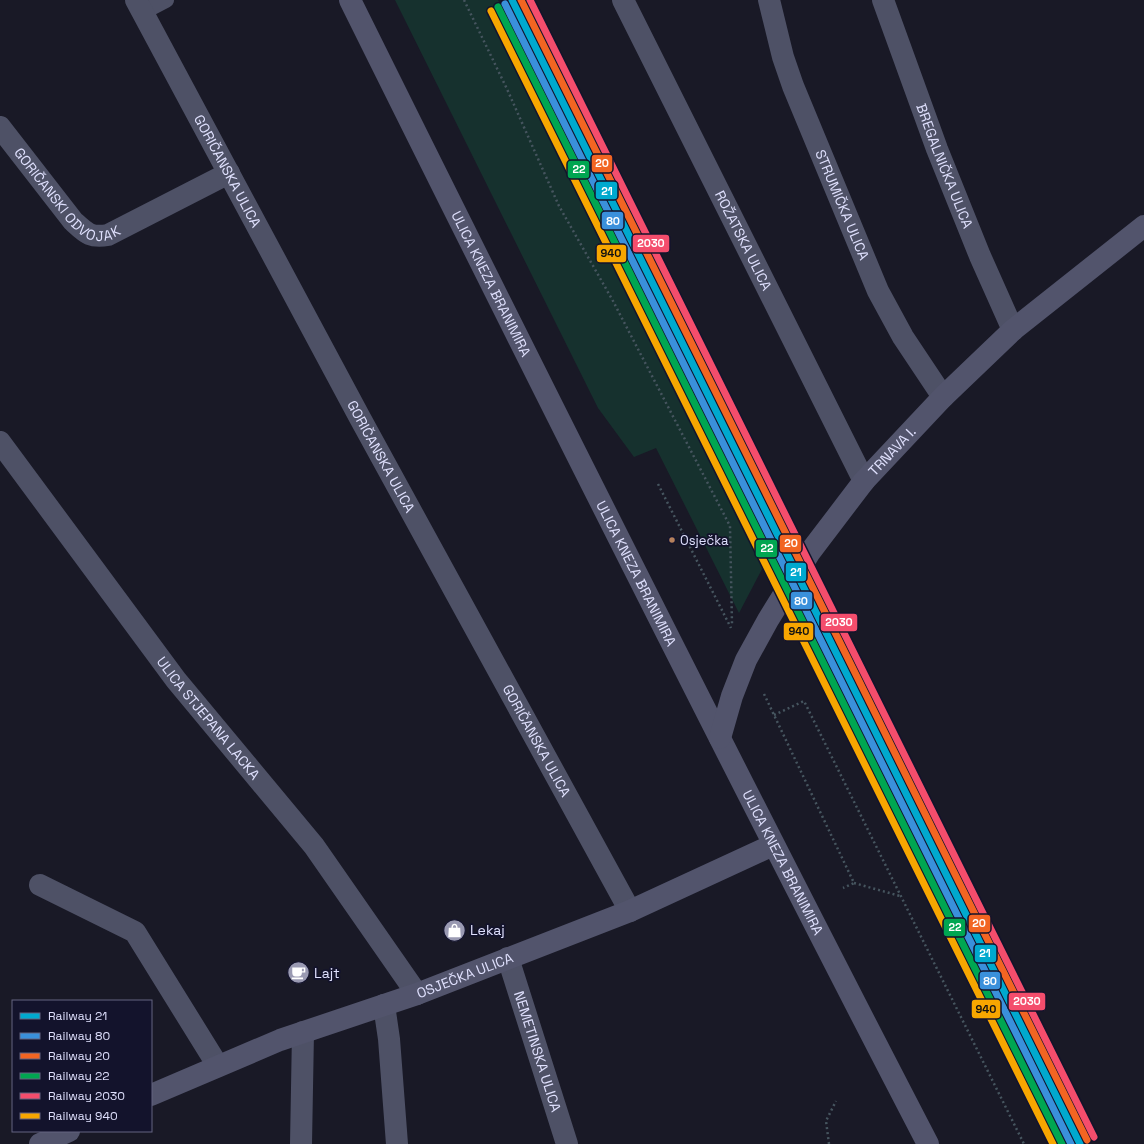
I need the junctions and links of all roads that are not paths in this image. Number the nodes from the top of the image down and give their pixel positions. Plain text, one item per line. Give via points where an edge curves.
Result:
1 (166, 0) edge
2 (350, 0) edge
3 (623, 0) edge
4 (769, 0) edge
5 (883, 0) edge
6 (140, 6) edge
7 (0, 127) edge
8 (229, 173) junction
9 (1144, 226) edge
10 (1014, 330) junction
11 (943, 397) junction
12 (0, 442) edge
13 (864, 481) junction
14 (720, 738) junction
15 (773, 845) junction
16 (40, 885) dead end
17 (630, 911) junction
18 (508, 958) junction
19 (417, 994) junction
20 (384, 1005) junction
21 (303, 1032) junction
22 (218, 1066) junction
23 (152, 1095) edge
24 (67, 1132) edge
25 (40, 1144) edge
26 (301, 1144) edge
27 (397, 1144) edge
28 (567, 1144) edge
29 (928, 1144) edge

1 - 6 lane
2 - 14 street, ULICA KNEZA BRANIMIRA
3 - 13 street, ROŽATSKA ULICA
4 - 11 street, STRUMIČKA ULICA via 793,86 878,291 903,337
5 - 10 street, BREGALNIČKA ULICA via 937,149 977,249
6 - 8 street, GORIČANSKA ULICA
7 - 8 street, GORIČANSKI ODVOJAK via 73,221 96,237 108,235
8 - 17 street, GORIČANSKA ULICA
9 - 10 street, TRNAVA I.
10 - 11 street, TRNAVA I.
11 - 13 street, TRNAVA I.
12 - 19 street, ULICA STJEPANA LACKA via 176,680 314,846
13 - 14 street, TRNAVA I. via 810,552 768,620 746,660
14 - 15 street, ULICA KNEZA BRANIMIRA
15 - 17 street, OSJEČKA ULICA
15 - 29 street, ULICA KNEZA BRANIMIRA
16 - 22 street via 135,932
17 - 18 street, OSJEČKA ULICA
18 - 19 street, OSJEČKA ULICA
18 - 28 street, NEMETINSKA ULICA
19 - 20 street, OSJEČKA ULICA
20 - 21 street, OSJEČKA ULICA
20 - 27 street
21 - 22 street, OSJEČKA ULICA
21 - 26 street
22 - 23 street, OSJEČKA ULICA
24 - 25 street

